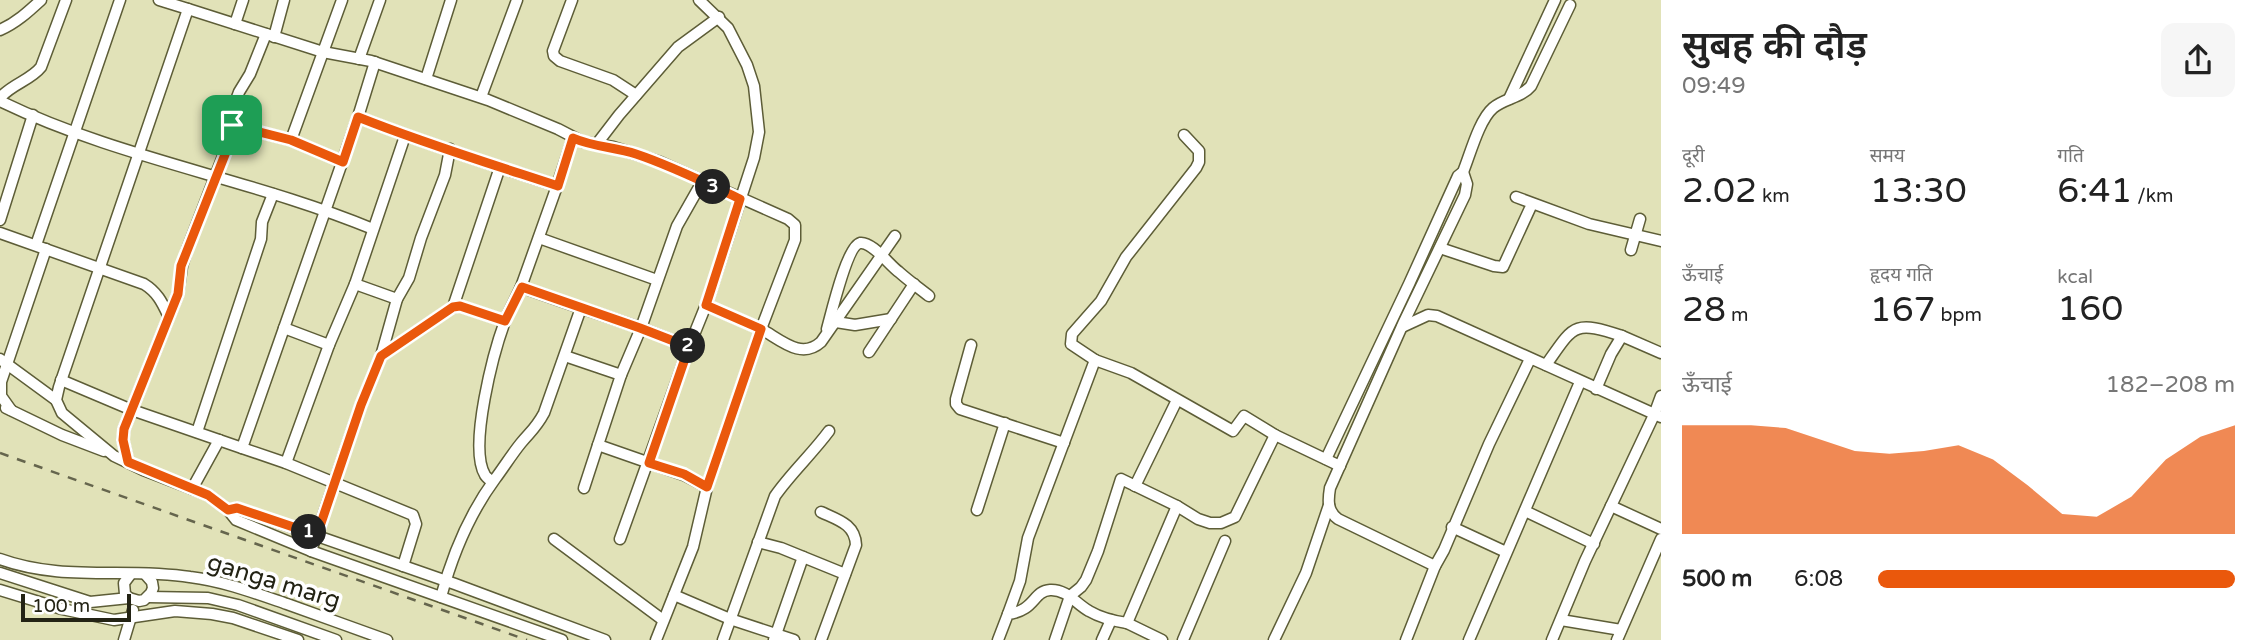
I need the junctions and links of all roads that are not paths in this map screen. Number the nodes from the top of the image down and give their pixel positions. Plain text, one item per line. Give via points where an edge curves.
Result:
1 (41, 0) edge
2 (66, 0) edge
3 (120, 0) edge
4 (159, 0) edge
5 (243, 0) edge
6 (284, 0) edge
7 (342, 0) edge
8 (380, 0) edge
9 (451, 0) edge
10 (517, 0) edge
11 (572, 0) edge
12 (1556, 0) edge
13 (704, 2) edge
14 (1573, 2) edge
15 (188, 9) junction
16 (719, 17) junction
17 (235, 24) junction
18 (0, 30) edge
19 (270, 36) junction
20 (323, 52) junction
21 (359, 59) junction
22 (375, 62) junction
23 (426, 79) junction
24 (636, 96) junction
25 (481, 97) junction
26 (1509, 99) junction
27 (33, 115) junction
28 (358, 117) junction
29 (232, 125) junction
30 (75, 131) junction
31 (1184, 135) dead end
32 (405, 136) junction
33 (573, 138) junction
34 (291, 140) junction
35 (596, 145) junction
36 (450, 149) junction
37 (138, 154) junction
38 (343, 162) junction
39 (500, 167) junction
40 (1462, 172) junction
41 (216, 176) junction
42 (702, 182) junction
43 (558, 186) junction
44 (273, 194) junction
45 (1516, 197) dead end
46 (740, 199) junction
47 (1532, 204) junction
48 (325, 209) junction
49 (1640, 219) dead end
50 (0, 220) edge
51 (373, 229) junction
52 (0, 233) edge
53 (1635, 235) junction
54 (895, 236) dead end
55 (539, 238) junction
56 (1661, 241) edge
57 (41, 247) junction
58 (1440, 247) junction
59 (1631, 250) dead end
60 (882, 255) junction
61 (98, 268) junction
62 (657, 280) junction
63 (355, 284) junction
64 (914, 284) junction
65 (522, 287) junction
66 (929, 296) dead end
67 (397, 299) junction
68 (706, 305) junction
69 (453, 307) junction
70 (581, 308) junction
71 (168, 316) junction
72 (891, 319) junction
73 (505, 321) junction
74 (836, 322) junction
75 (1402, 327) junction
76 (284, 328) junction
77 (640, 328) junction
78 (761, 329) junction
79 (1622, 336) junction
80 (825, 337) junction
81 (329, 345) junction
82 (971, 345) dead end
83 (689, 347) junction
84 (869, 352) dead end
85 (1661, 353) edge
86 (381, 356) junction
87 (565, 356) junction
88 (1530, 359) junction
89 (1095, 360) junction
90 (4, 362) edge
91 (1546, 365) junction
92 (621, 375) junction
93 (61, 380) junction
94 (1580, 382) junction
95 (1596, 389) junction
96 (1661, 396) edge
97 (57, 400) junction
98 (1177, 400) junction
99 (0, 405) edge
100 (11, 410) junction
101 (132, 410) junction
102 (1658, 416) edge
103 (1005, 423) junction
104 (197, 432) junction
105 (829, 432) dead end
106 (1275, 435) junction
107 (219, 440) junction
108 (1063, 443) junction
109 (598, 445) junction
110 (242, 447) junction
111 (114, 456) junction
112 (1326, 459) junction
113 (128, 462) junction
114 (286, 463) junction
115 (649, 463) junction
116 (1340, 466) junction
117 (334, 482) junction
118 (492, 482) junction
119 (1135, 486) junction
120 (707, 487) junction
121 (584, 488) dead end
122 (192, 489) junction
123 (1329, 505) junction
124 (1177, 506) junction
125 (1611, 506) junction
126 (228, 510) junction
127 (977, 510) dead end
128 (1525, 510) junction
129 (821, 512) dead end
130 (1452, 527) junction
131 (1661, 528) edge
132 (317, 535) junction
133 (554, 539) dead end
134 (620, 539) dead end
135 (1661, 539) edge
136 (1225, 541) dead end
137 (758, 542) junction
138 (1594, 544) junction
139 (311, 551) junction
140 (1506, 552) junction
141 (803, 557) junction
142 (0, 559) edge
143 (403, 566) junction
144 (1434, 566) junction
145 (0, 573) edge
146 (145, 574) junction
147 (845, 574) junction
148 (130, 575) junction
149 (445, 581) junction
150 (0, 590) edge
151 (674, 595) junction
152 (1070, 596) junction
153 (148, 597) junction
154 (441, 597) junction
155 (131, 599) junction
156 (1008, 614) junction
157 (133, 616) junction
158 (730, 619) junction
159 (663, 620) junction
160 (1111, 620) junction
161 (1561, 620) junction
162 (1127, 623) junction
163 (1619, 635) edge
164 (775, 637) edge
165 (1147, 637) edge
166 (124, 640) edge
167 (298, 640) edge
168 (336, 640) edge
169 (387, 640) edge
170 (562, 640) edge
171 (605, 640) edge
172 (656, 640) edge
173 (723, 640) edge
174 (794, 640) edge
175 (821, 640) edge
176 (998, 640) edge
177 (1055, 640) edge
178 (1102, 640) edge
179 (1162, 640) edge
180 (1183, 640) edge
181 (1273, 640) edge
182 (1406, 640) edge
183 (1469, 640) edge
184 (1552, 640) edge

1 - 18 street
2 - 27 street via 41,67 1,97 2,102
3 - 30 street
4 - 15 street
5 - 17 street
6 - 19 street
7 - 20 street
8 - 21 street
9 - 23 street
10 - 25 street
11 - 24 street via 554,56 613,80
12 - 14 street
12 - 26 street
13 - 16 street
14 - 26 street via 1531,86
15 - 17 street
15 - 37 street
16 - 24 street via 678,47
16 - 46 street via 737,44 754,86 758,132
17 - 19 street
19 - 20 street
19 - 29 street via 239,92
20 - 21 street
20 - 34 street
21 - 22 street
22 - 23 street
22 - 28 street
23 - 25 street
24 - 35 street
25 - 33 street
26 - 40 street via 1488,115
27 - 30 street
27 - 50 street
28 - 32 street
28 - 38 street
29 - 34 street
29 - 41 street
30 - 37 street
30 - 57 street
31 - 89 street via 1199,151 1196,168 1072,334 1070,344
32 - 36 street
32 - 51 street
33 - 35 street
33 - 43 street
34 - 38 street
35 - 42 street via 660,162
36 - 39 street
36 - 67 street via 409,278
37 - 41 street
37 - 61 street
38 - 48 street
39 - 43 street
39 - 69 street
40 - 58 street via 1465,195
40 - 112 street
41 - 44 street
41 - 71 street via 181,266 178,294
42 - 46 street
42 - 62 street via 677,226
43 - 55 street
44 - 48 street
44 - 104 street
45 - 47 street
46 - 68 street
46 - 78 street via 788,219 797,231
47 - 53 street
47 - 58 street via 1503,267
48 - 51 street
48 - 76 street
49 - 53 street
51 - 63 street
52 - 57 street
53 - 56 street
53 - 59 street
54 - 60 street
55 - 62 street
55 - 65 street
57 - 61 street
57 - 90 street
58 - 75 street
60 - 64 street
60 - 74 street
60 - 80 street via 862,243 853,249
61 - 71 street via 153,289
61 - 93 street
62 - 77 street
63 - 67 street
63 - 81 street
64 - 66 street
64 - 72 street
65 - 70 street
65 - 73 street
67 - 86 street
68 - 78 street
68 - 83 street
69 - 73 street
69 - 86 street
70 - 77 street
70 - 87 street
71 - 101 street
72 - 74 street via 855,326
72 - 84 street
73 - 118 street via 485,391 480,446 482,468
74 - 80 street
75 - 88 street via 1427,315 1437,316
75 - 116 street
76 - 81 street
76 - 110 street
77 - 83 street
77 - 92 street
78 - 80 street via 800,350 815,348
78 - 120 street
79 - 85 street
79 - 91 street via 1579,327 1564,338
79 - 95 street
81 - 114 street
82 - 103 street via 956,404
83 - 115 street
86 - 117 street
87 - 92 street
87 - 118 street via 536,429
88 - 91 street
88 - 130 street
89 - 98 street via 1131,373
89 - 108 street
90 - 97 street
90 - 100 street via 0,390
91 - 94 street
92 - 109 street
93 - 97 street
93 - 101 street
94 - 95 street
94 - 128 street
95 - 102 street
96 - 102 street
97 - 111 street via 62,413
98 - 106 street via 1233,431 1244,416
98 - 119 street
99 - 100 street
100 - 111 street
101 - 104 street
101 - 113 street via 123,434
102 - 125 street
103 - 108 street
103 - 127 street
104 - 107 street
105 - 137 street via 775,496
106 - 112 street
106 - 124 street via 1235,517 1210,523
107 - 110 street
107 - 122 street
108 - 156 street via 1028,538
109 - 115 street
109 - 121 street
110 - 114 street
111 - 113 street
112 - 116 street
113 - 122 street
114 - 117 street
115 - 120 street
115 - 134 street
116 - 123 street
117 - 132 street
117 - 143 street via 416,518
118 - 149 street via 470,519
119 - 124 street
119 - 152 street via 1121,479 1086,580
120 - 151 street via 693,547
122 - 126 street
123 - 144 street via 1332,515 1350,527
123 - 181 street via 1306,573
124 - 162 street
125 - 131 street
125 - 138 street
126 - 132 street via 237,508
126 - 139 street via 236,520
128 - 138 street
128 - 140 street
129 - 147 street via 845,523 855,536
130 - 140 street
130 - 144 street
132 - 139 street
132 - 143 street
133 - 159 street
135 - 163 street
136 - 180 street
137 - 141 street
137 - 158 street
138 - 161 street
139 - 154 street
140 - 183 street
141 - 147 street
141 - 164 street
142 - 148 street via 37,569
143 - 149 street
144 - 182 street
145 - 155 street via 90,602
146 - 148 street
146 - 153 street via 152,582
146 - 169 street, ganga marg via 189,576 240,588
147 - 175 street
148 - 155 street via 123,589
149 - 154 street
149 - 171 street
150 - 157 street via 89,616 114,620
151 - 158 street
151 - 159 street
152 - 156 street via 1051,590 1041,593 1020,613
152 - 160 street
152 - 177 street
153 - 155 street
153 - 168 street, ganga marg via 208,598
154 - 170 street
155 - 157 street
156 - 176 street
157 - 166 street
157 - 167 street via 175,611 212,614
158 - 164 street
158 - 173 street
159 - 172 street
160 - 162 street
160 - 178 street
161 - 163 street
161 - 184 street
162 - 165 street
164 - 174 street
165 - 179 street

